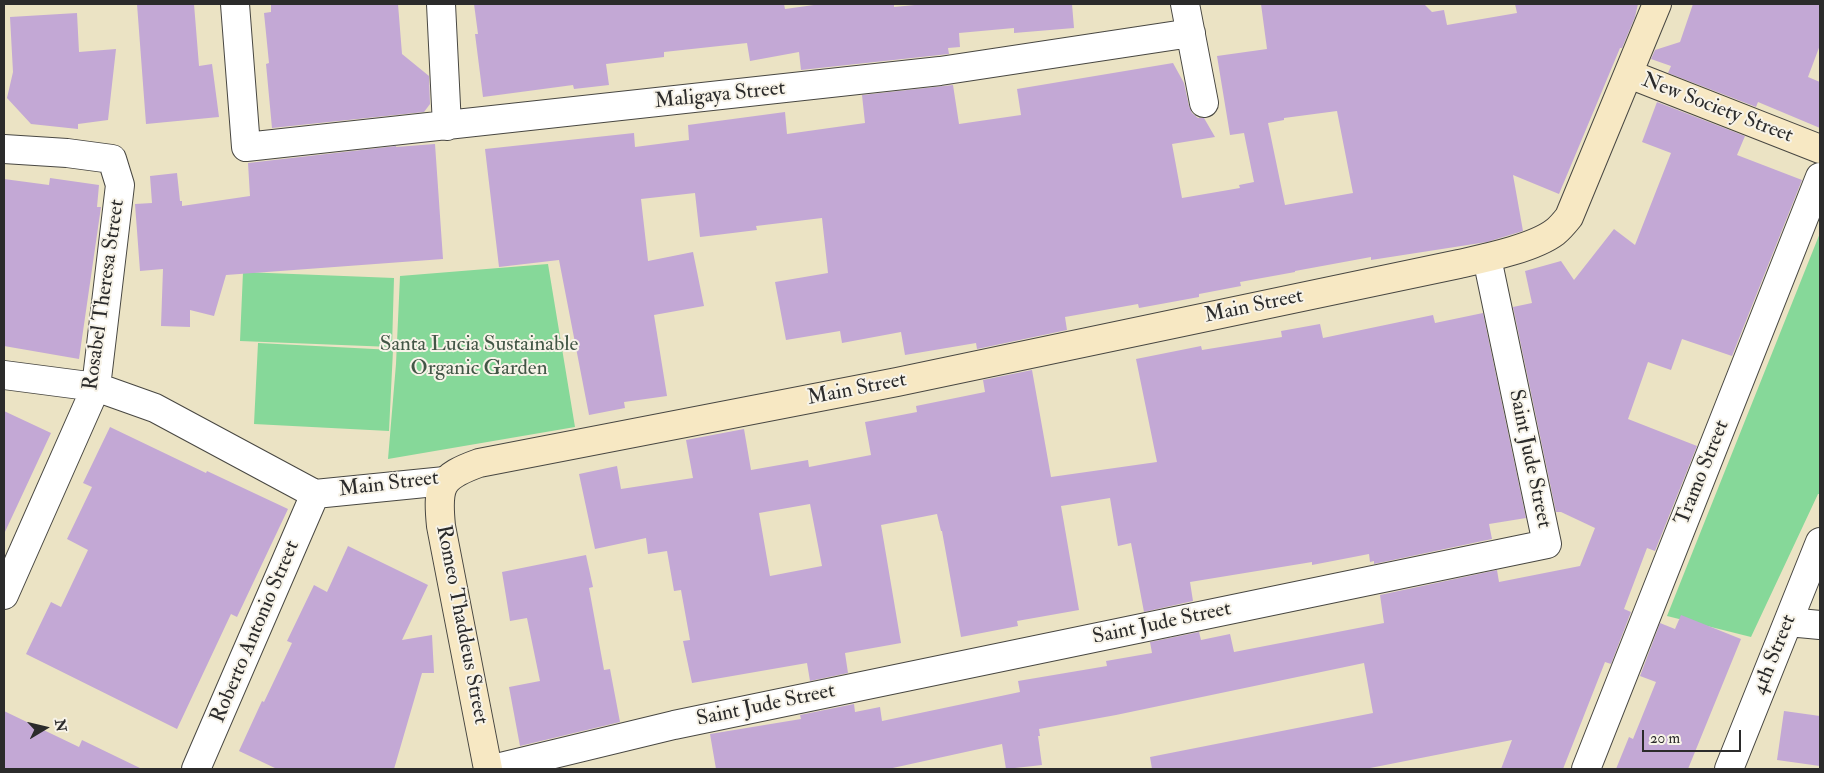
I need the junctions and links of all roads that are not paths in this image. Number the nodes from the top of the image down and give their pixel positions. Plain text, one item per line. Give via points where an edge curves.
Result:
1 (235, 4) edge
2 (441, 4) edge
3 (1185, 4) edge
4 (1657, 4) edge
5 (1191, 33) junction
6 (1629, 74) junction
7 (1204, 103) dead end
8 (447, 126) junction
9 (4, 149) edge
10 (1820, 150) edge
11 (1820, 177) edge
12 (1487, 258) junction
13 (4, 375) edge
14 (96, 387) junction
15 (445, 481) junction
16 (315, 494) junction
17 (1820, 542) edge
18 (4, 595) edge
19 (1788, 622) junction
20 (1820, 625) edge
21 (196, 769) edge
22 (488, 769) edge
23 (492, 769) edge
24 (1586, 769) edge
25 (1729, 769) edge

1 - 8 street, Maligaya Street via 246,147
2 - 8 street
3 - 5 street
4 - 6 street, New Society Street
5 - 7 street
5 - 8 street, Maligaya Street via 940,71
6 - 10 street, New Society Street
6 - 12 street, Main Street via 1569,218 1555,232 1535,243
9 - 14 street, Rosabel Theresa Street via 112,159 120,185
11 - 24 street, Tramo Street
12 - 15 street, Main Street via 897,382 479,463 462,469
12 - 23 street, Saint Jude Street via 1547,544 674,725
13 - 14 street, Main Street
14 - 16 street, Main Street via 155,408
14 - 18 street, Rosabel Theresa Street
15 - 16 street, Main Street
15 - 22 street, Romeo Thaddeus Street via 439,501 442,526
16 - 21 street, Roberto Antonio Street
17 - 19 street, 4th Street
19 - 20 street
19 - 25 street, 4th Street

